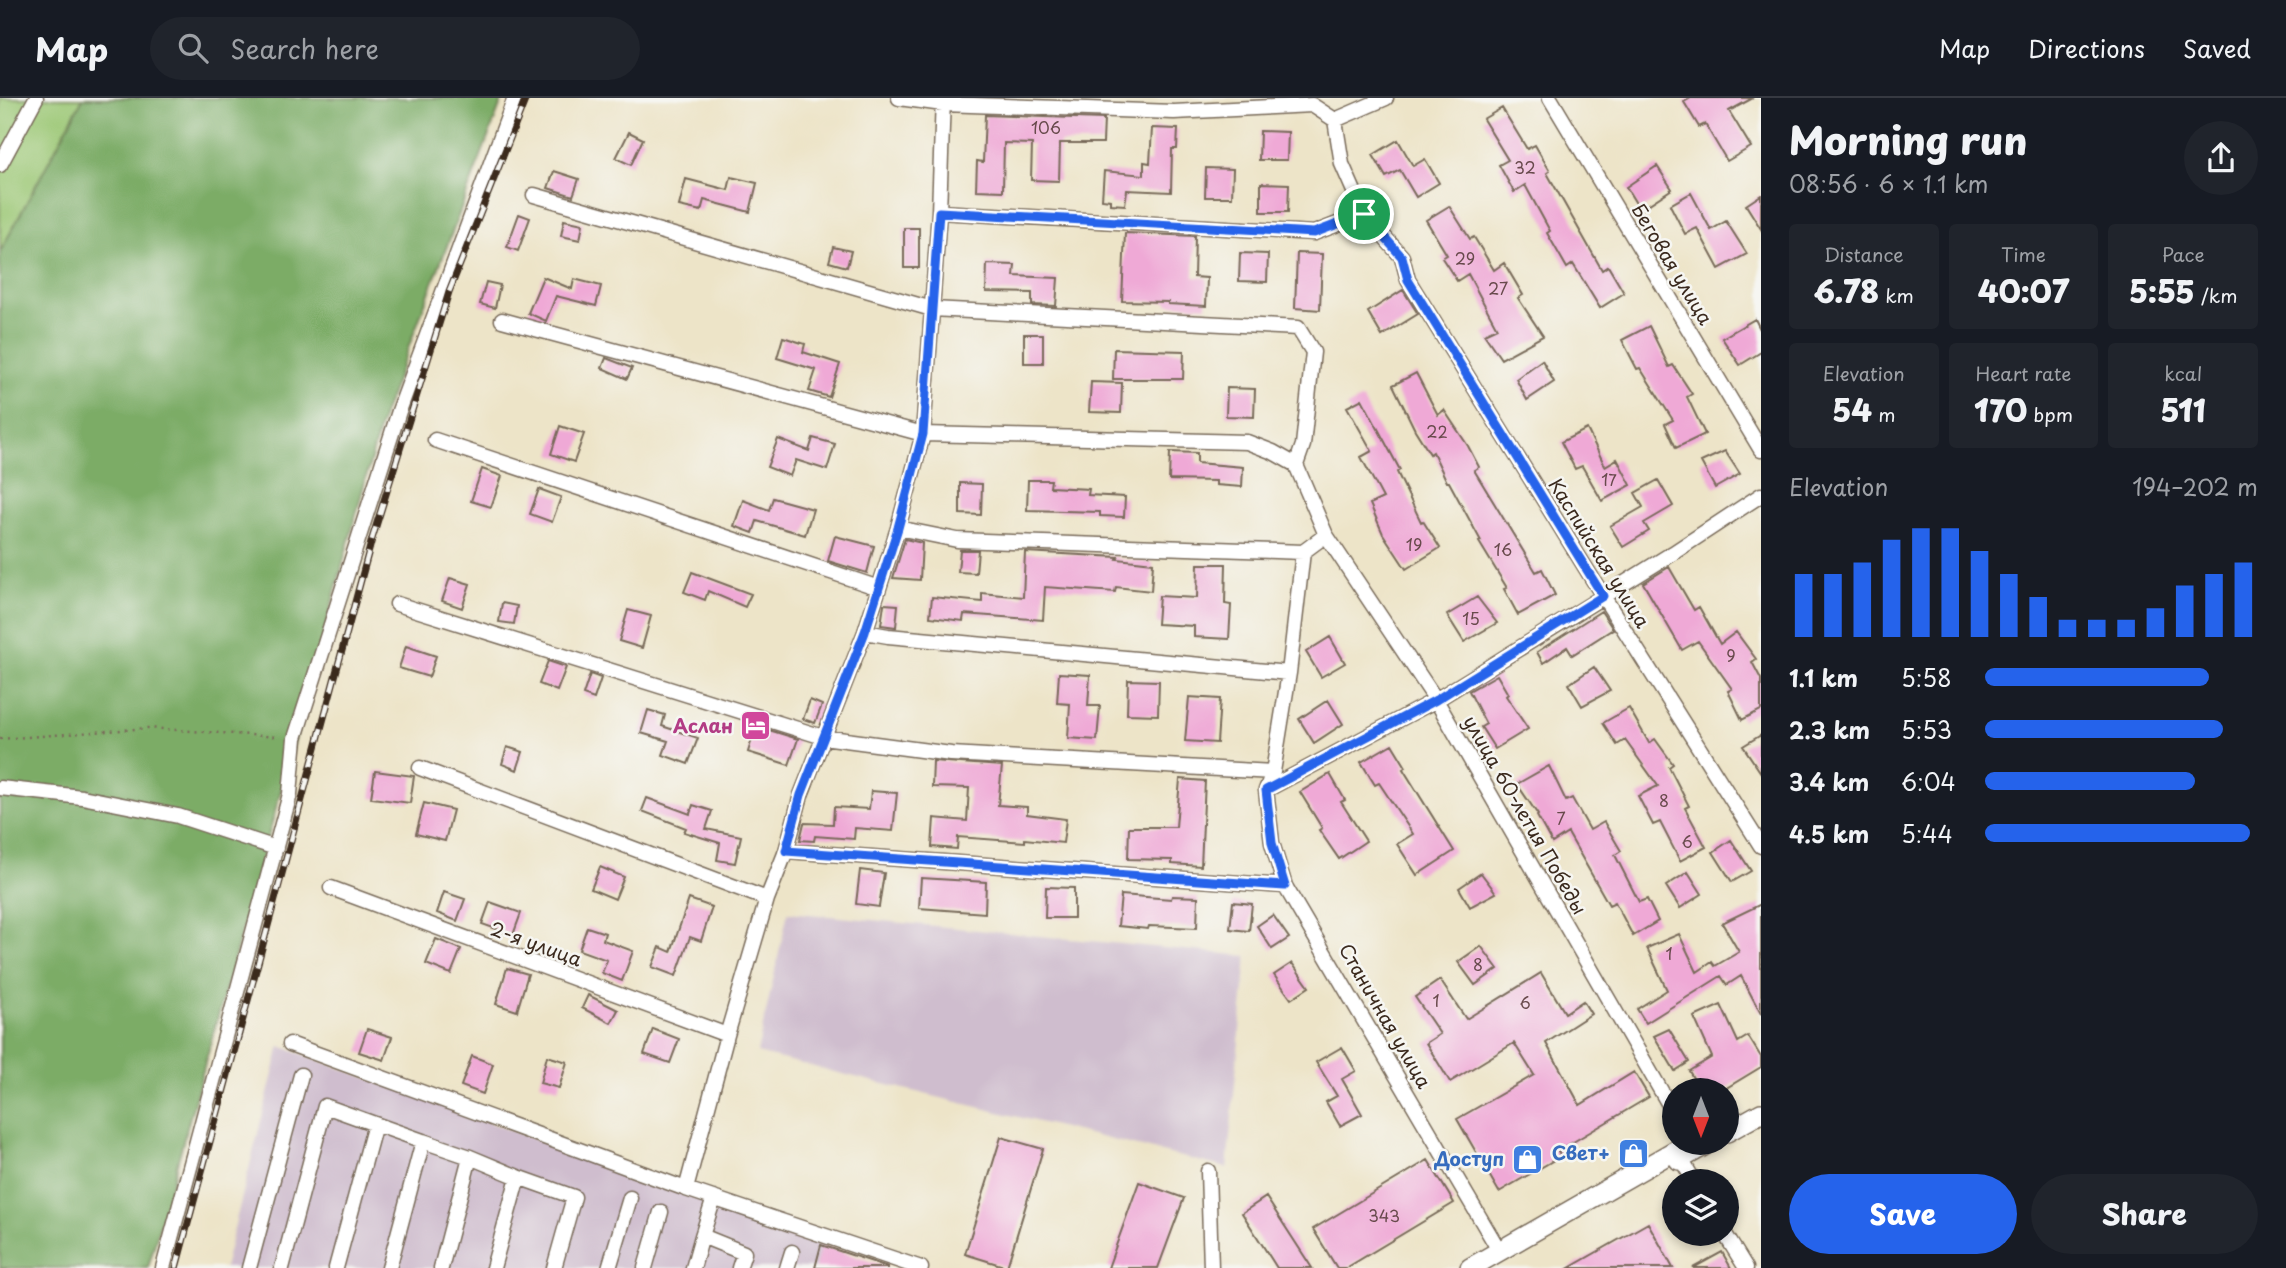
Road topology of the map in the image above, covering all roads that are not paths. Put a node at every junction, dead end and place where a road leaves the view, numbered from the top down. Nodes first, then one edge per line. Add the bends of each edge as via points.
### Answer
1 (36, 98) edge
2 (515, 98) edge
3 (899, 98) edge
4 (1386, 98) edge
5 (1550, 98) edge
6 (943, 101) edge
7 (1311, 102) edge
8 (1335, 120) junction
9 (0, 164) edge
10 (534, 195) dead end
11 (939, 212) junction
12 (1364, 214) junction
13 (932, 309) junction
14 (502, 320) dead end
15 (923, 434) junction
16 (435, 440) dead end
17 (1761, 450) edge
18 (1296, 465) junction
19 (1761, 495) edge
20 (898, 528) junction
21 (1326, 535) junction
22 (1303, 552) junction
23 (879, 588) junction
24 (1603, 596) junction
25 (397, 604) dead end
26 (865, 632) junction
27 (1289, 673) junction
28 (1436, 700) junction
29 (823, 737) junction
30 (420, 768) dead end
31 (1273, 772) junction
32 (0, 788) edge
33 (1266, 790) junction
34 (1761, 846) edge
35 (276, 848) junction
36 (786, 851) junction
37 (1285, 886) junction
38 (331, 888) dead end
39 (767, 899) junction
40 (727, 1035) junction
41 (290, 1044) dead end
42 (301, 1075) dead end
43 (1662, 1092) edge
44 (1761, 1101) edge
45 (1740, 1113) edge
46 (1761, 1113) edge
47 (375, 1124) junction
48 (1740, 1125) edge
49 (423, 1141) junction
50 (1677, 1155) edge
51 (470, 1157) junction
52 (1208, 1171) dead end
53 (518, 1177) junction
54 (687, 1189) junction
55 (630, 1198) dead end
56 (713, 1198) junction
57 (661, 1212) dead end
58 (702, 1236) junction
59 (1733, 1246) edge
60 (792, 1252) dead end
61 (1496, 1260) edge
62 (163, 1268) edge
63 (249, 1268) edge
64 (282, 1268) edge
65 (336, 1268) edge
66 (389, 1268) edge
67 (441, 1268) edge
68 (494, 1268) edge
69 (554, 1268) edge
70 (609, 1268) edge
71 (645, 1268) edge
72 (693, 1268) edge
73 (739, 1268) edge
74 (787, 1268) edge
75 (921, 1268) edge
76 (1211, 1268) edge
77 (1470, 1268) edge
78 (1746, 1268) edge

1 - 9 street
2 - 35 street via 399,411 295,738 290,794
3 - 6 street
4 - 8 street
5 - 17 street, Беговая улица
6 - 7 street via 1174,112
6 - 11 street
7 - 8 street
8 - 12 street, Каспийская улица via 1342,164
10 - 13 street
11 - 12 street via 1314,233
11 - 13 street
12 - 24 street, Каспийская улица via 1402,257 1408,280
13 - 15 street
13 - 18 street via 1298,328 1313,352 1303,445
14 - 15 street
15 - 18 street via 1247,442
15 - 20 street
16 - 23 street
18 - 21 street, улица 60-летия Победы
19 - 24 street
20 - 22 street via 957,540
20 - 23 street
21 - 22 street
21 - 28 street, улица 60-летия Победы
22 - 27 street
23 - 26 street
24 - 28 street
24 - 34 street, Каспийская улица
25 - 29 street
26 - 27 street
26 - 29 street
27 - 31 street
28 - 33 street
28 - 43 street, улица 60-летия Победы
29 - 31 street via 951,754
29 - 36 street
30 - 39 street
31 - 33 street
32 - 35 street via 82,797 178,816
33 - 37 street, Станичная улица via 1272,843
35 - 62 street
36 - 37 street
36 - 39 street
37 - 61 street, Станичная улица
38 - 40 street, 2-я улица
39 - 40 street
40 - 54 street
41 - 54 street
42 - 63 street
44 - 45 main road
46 - 48 main road
47 - 49 street
47 - 64 street via 325,1106
47 - 65 street
49 - 51 street
49 - 66 street
50 - 61 main road
51 - 53 street
51 - 67 street
52 - 76 street
53 - 68 street
53 - 69 street via 574,1197
54 - 56 street
55 - 70 street
56 - 58 street
56 - 75 street
57 - 71 street
58 - 72 street
58 - 73 street via 744,1253
59 - 78 street
60 - 74 street
61 - 77 main road

